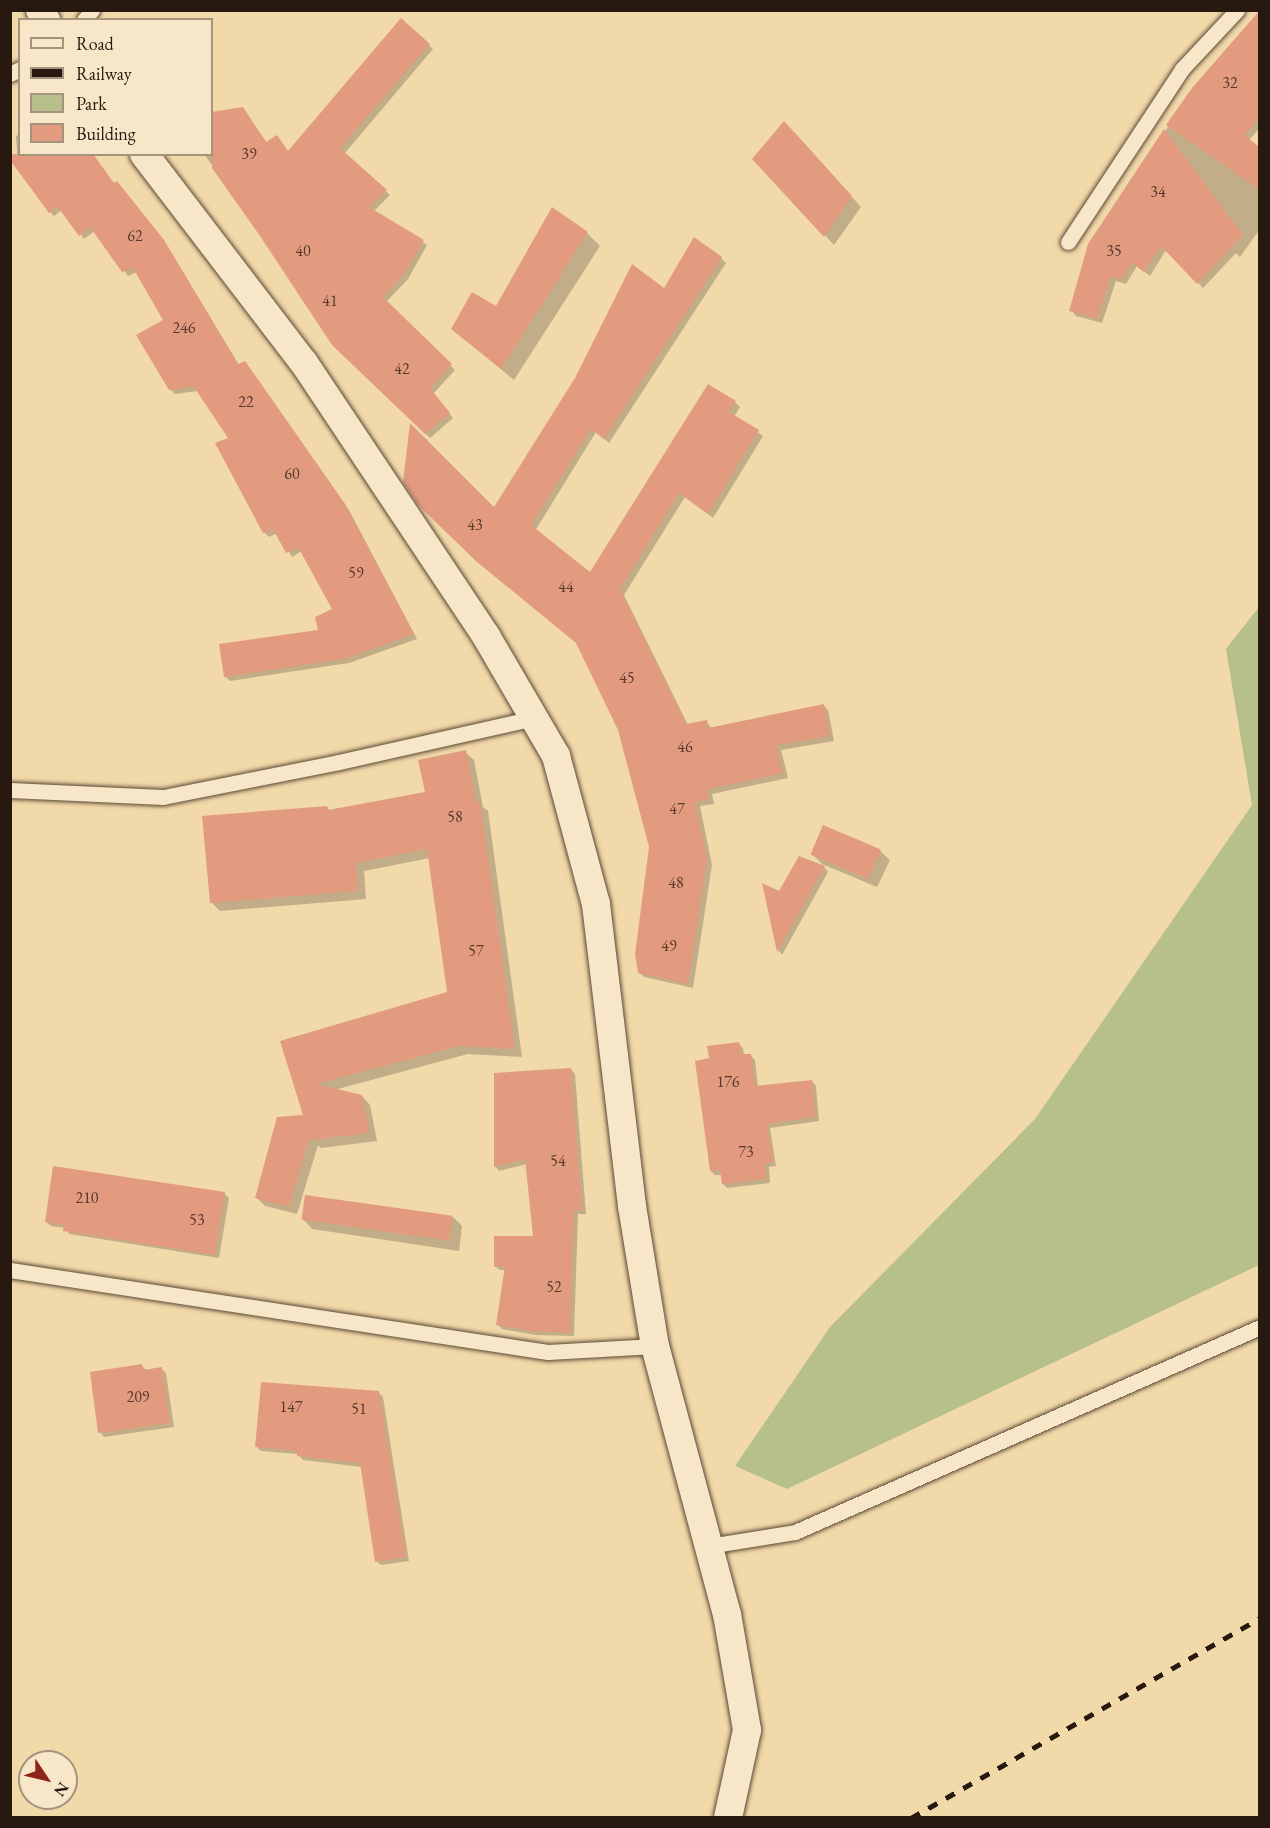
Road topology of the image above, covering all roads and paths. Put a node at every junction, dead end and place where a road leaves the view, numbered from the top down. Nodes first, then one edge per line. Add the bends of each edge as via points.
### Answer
1 (1237, 10) edge
2 (146, 156) edge
3 (1068, 242) dead end
4 (534, 718) junction
5 (10, 790) edge
6 (10, 1270) edge
7 (1260, 1327) edge
8 (655, 1346) junction
9 (709, 1546) junction
10 (728, 1818) edge

1 - 3 lane via 1182,69
2 - 4 street via 304,363 486,636
4 - 5 lane via 164,796
4 - 8 street via 556,756 596,904 632,1206
6 - 8 lane via 548,1352
7 - 9 lane via 795,1532
8 - 9 street
9 - 10 street via 727,1614 747,1730

